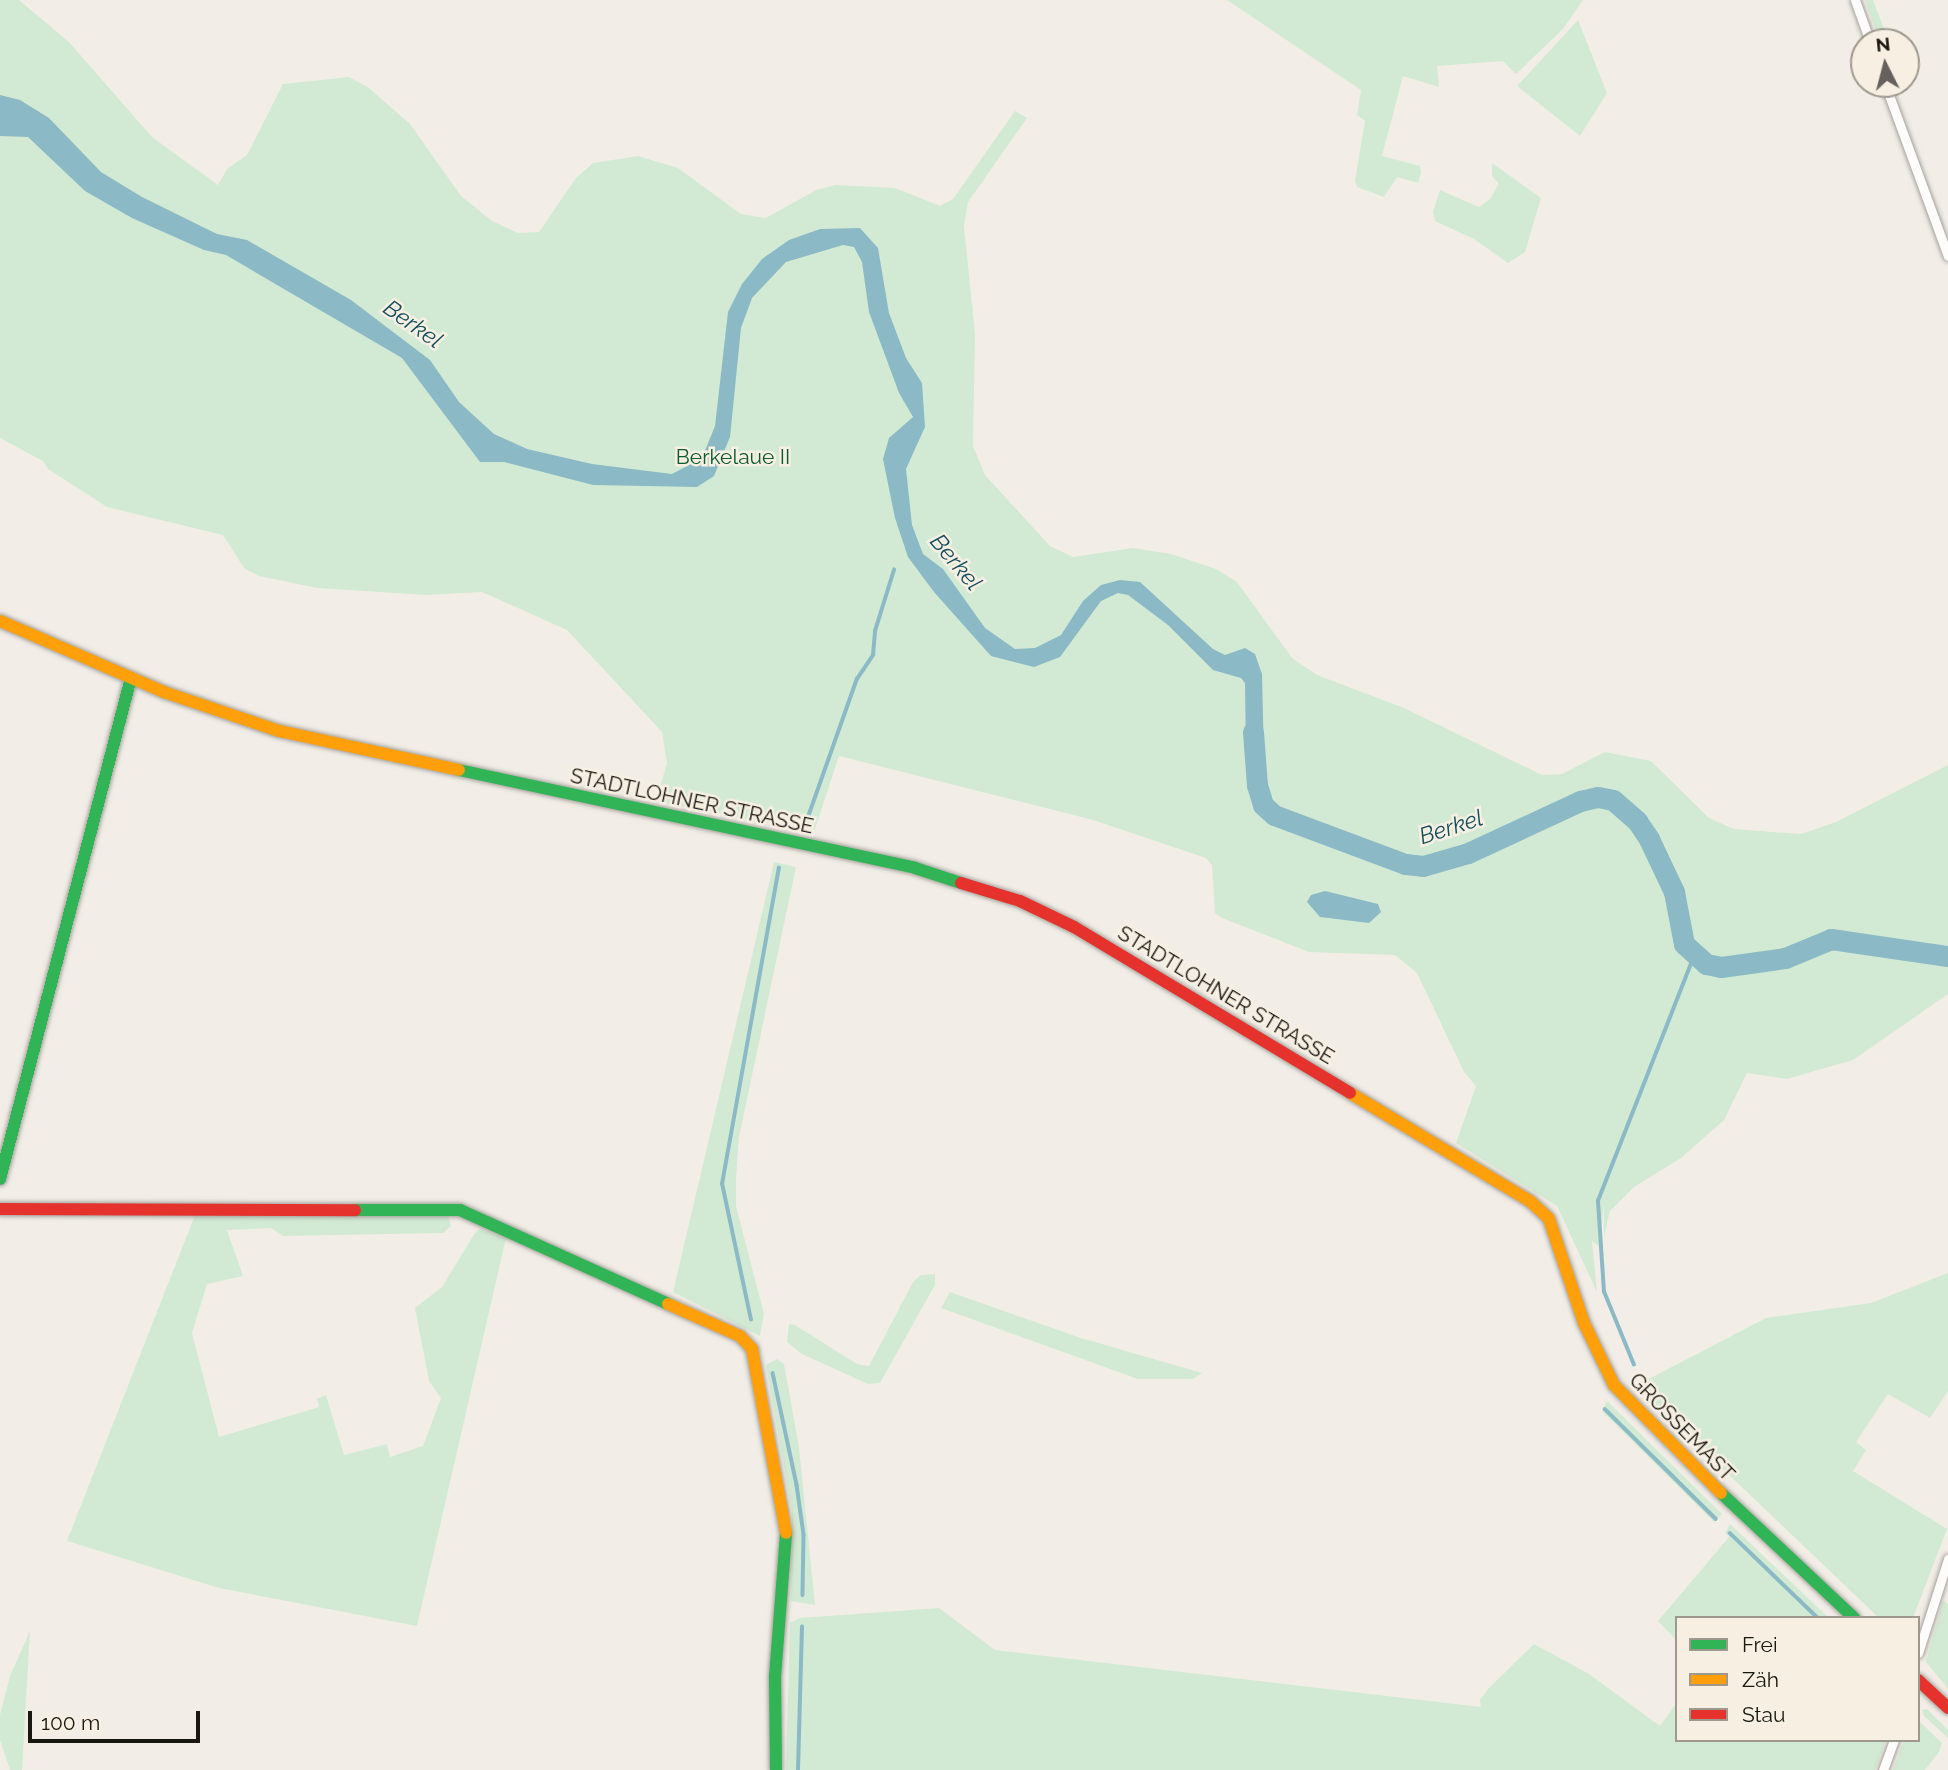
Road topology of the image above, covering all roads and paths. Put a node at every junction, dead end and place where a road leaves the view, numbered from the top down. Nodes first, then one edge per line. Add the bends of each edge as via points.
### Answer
1 (1855, 0) edge
2 (1865, 28) edge
3 (1890, 98) edge
4 (1948, 256) edge
5 (0, 621) edge
6 (131, 678) junction
7 (0, 1179) edge
8 (0, 1209) edge
9 (1549, 1219) joint
10 (1948, 1559) edge
11 (1852, 1616) edge
12 (1920, 1648) edge
13 (1920, 1681) edge
14 (1948, 1708) edge
15 (1893, 1742) edge
16 (776, 1770) edge
17 (1883, 1770) edge

1 - 2 street
3 - 4 street
5 - 6 street, STADTLOHNER STRASSE
6 - 7 street
6 - 9 street, STADTLOHNER STRASSE via 279,731 915,868 982,887 1074,928 1511,1188
8 - 16 street via 460,1210 740,1336 752,1349 786,1527 788,1554 775,1677
9 - 11 street, GROSSEMAST via 1584,1323 1614,1385 1706,1480
10 - 12 street
13 - 14 street
15 - 17 street

